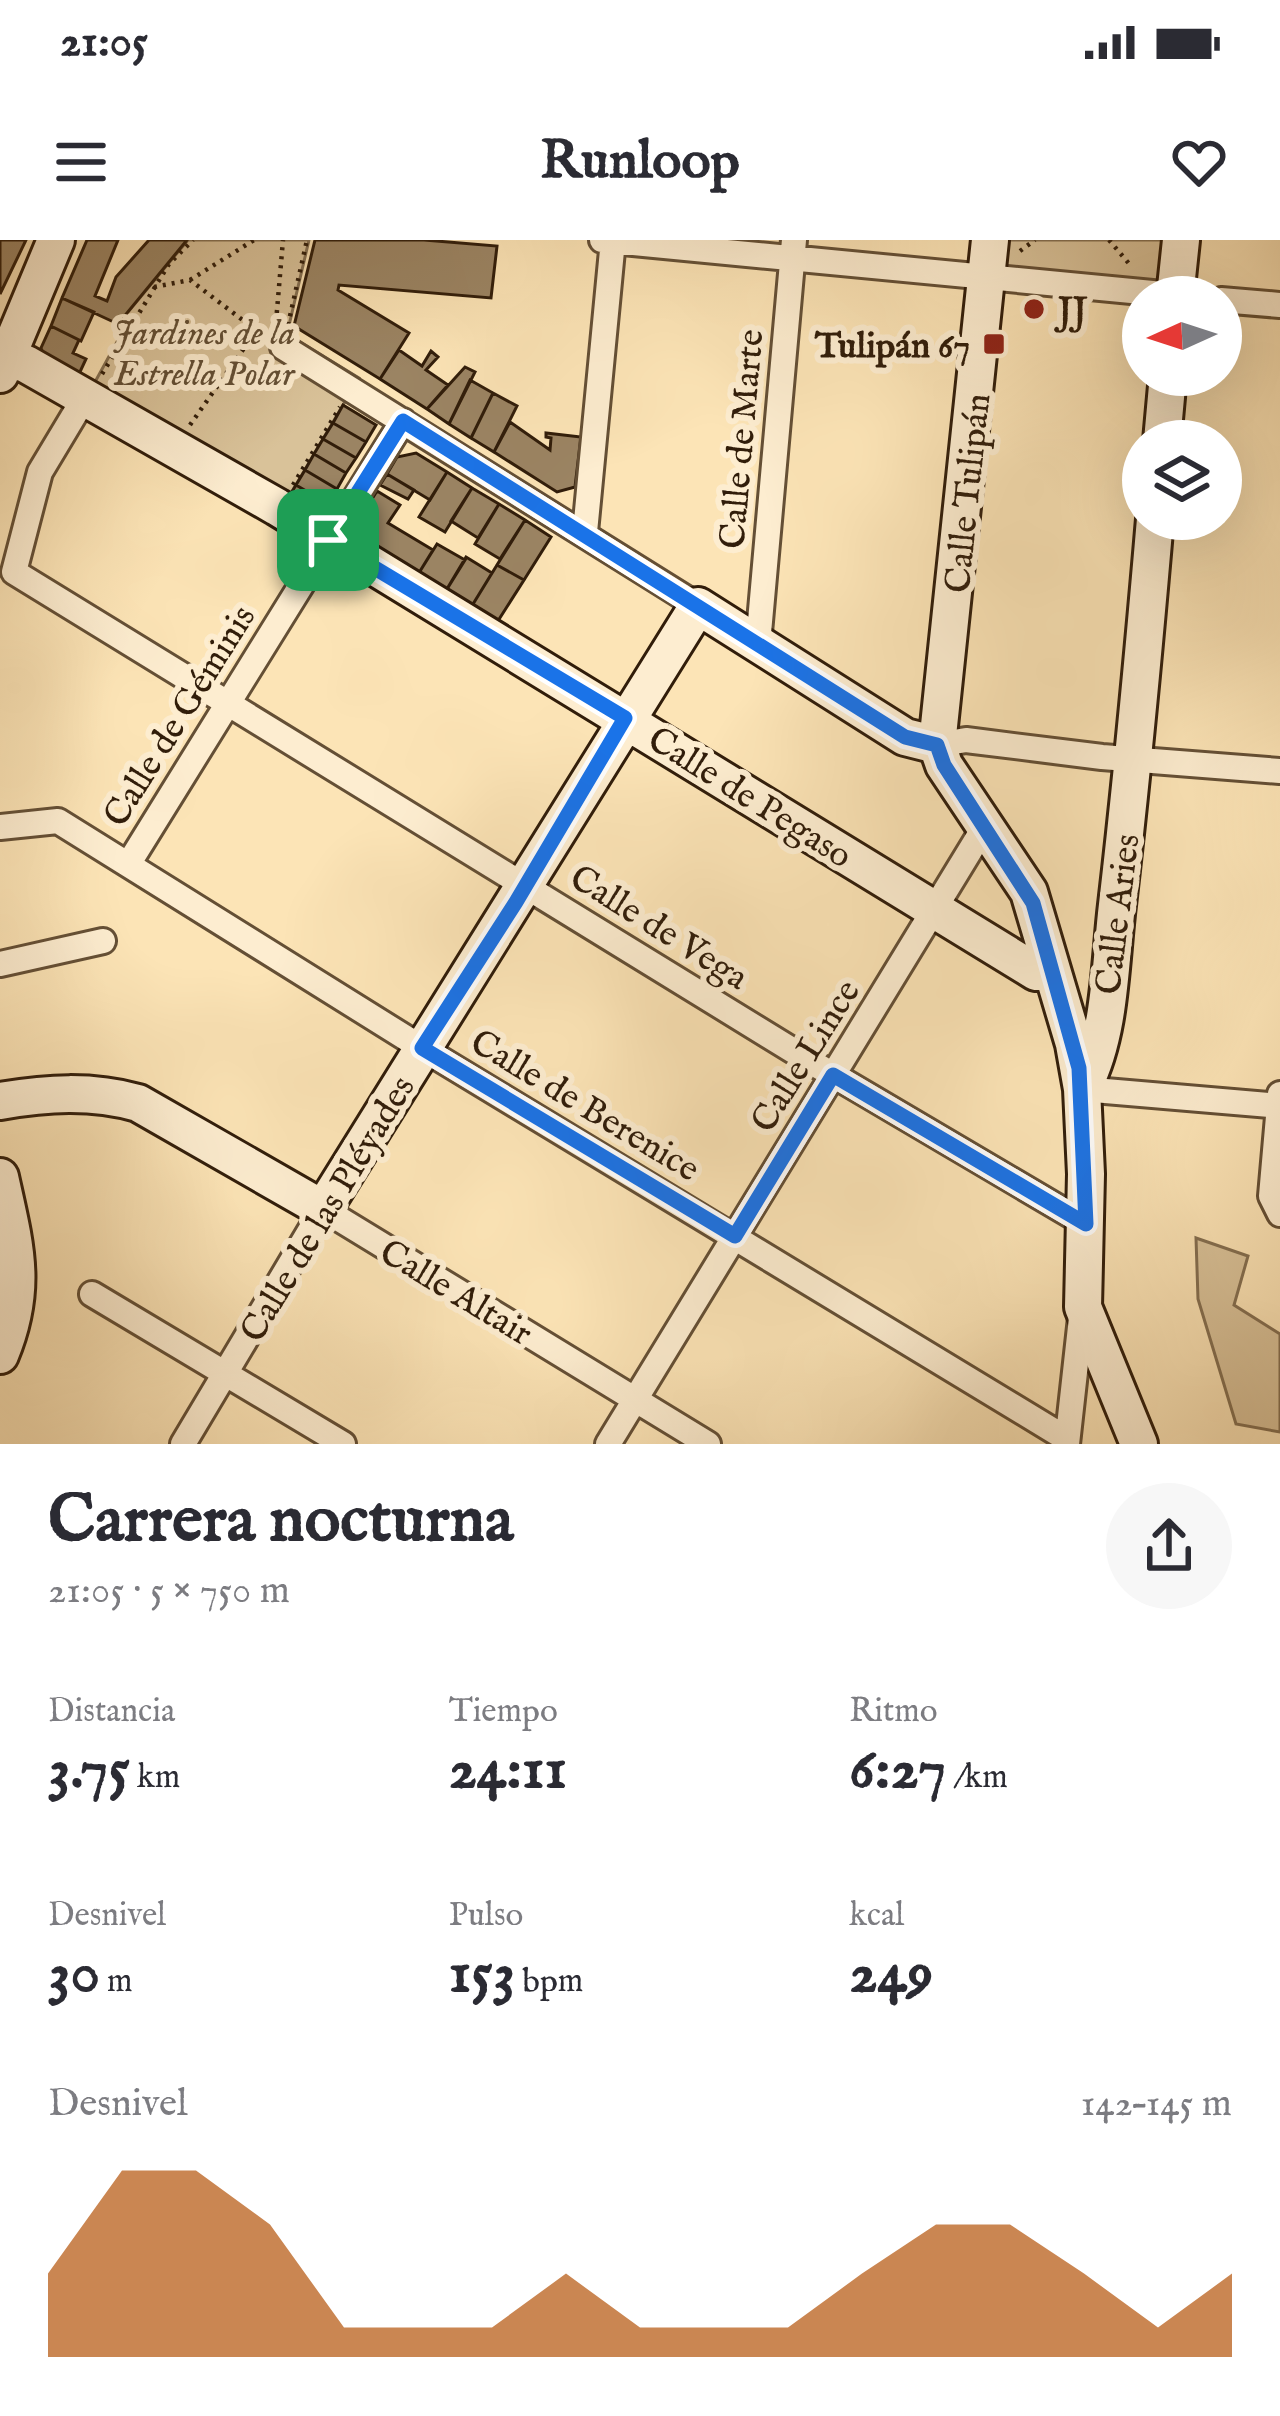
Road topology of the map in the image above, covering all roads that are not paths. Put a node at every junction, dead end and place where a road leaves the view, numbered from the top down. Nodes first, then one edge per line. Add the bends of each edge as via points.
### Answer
1 (56, 240) edge
2 (602, 240) edge
3 (613, 240) edge
4 (1181, 240) edge
5 (793, 249) edge
6 (988, 258) edge
7 (1181, 276) edge
8 (1122, 284) edge
9 (1242, 302) edge
10 (1280, 305) edge
11 (277, 343) road end
12 (3, 366) edge
13 (87, 398) road end
14 (403, 421) junction
15 (585, 532) junction
16 (328, 540) junction
17 (1153, 540) edge
18 (698, 606) junction
19 (758, 644) junction
20 (228, 704) junction
21 (625, 718) junction
22 (937, 745) junction
23 (1134, 759) junction
24 (1280, 771) edge
25 (985, 826) junction
26 (0, 827) edge
27 (129, 863) junction
28 (525, 885) junction
29 (934, 910) junction
30 (103, 941) dead end
31 (0, 964) edge
32 (1046, 978) junction
33 (1087, 1041) junction
34 (422, 1048) junction
35 (833, 1075) junction
36 (1082, 1089) junction
37 (1280, 1093) edge
38 (0, 1101) edge
39 (1279, 1106) edge
40 (0, 1177) edge
41 (1276, 1209) edge
42 (323, 1210) junction
43 (1086, 1224) junction
44 (735, 1236) junction
45 (92, 1294) dead end
46 (1083, 1307) junction
47 (0, 1355) edge
48 (227, 1372) junction
49 (636, 1400) junction
50 (1067, 1441) edge
51 (183, 1444) edge
52 (343, 1444) edge
53 (608, 1444) edge
54 (708, 1444) edge
55 (1139, 1444) edge

1 - 12 street
2 - 3 street
3 - 5 street
3 - 15 street
4 - 7 street
5 - 6 street
5 - 19 street, Calle de Marte
6 - 8 street
6 - 22 street, Calle Tulipán
9 - 10 street
11 - 14 street
12 - 16 street, Calle de Pegaso via 26,364
13 - 20 street, Calle de Vega via 40,472 14,572
14 - 15 street
14 - 16 street, Calle de Géminis
15 - 18 street
16 - 20 street, Calle de Géminis
16 - 21 street, Calle de Pegaso
17 - 23 street, Calle Aries
18 - 19 street
18 - 21 street, Calle de las Pléyades
19 - 22 street via 905,737
20 - 27 street, Calle de Géminis
20 - 28 street, Calle de Vega
21 - 28 street, Calle de las Pléyades
21 - 29 street, Calle de Pegaso
22 - 23 street via 966,740
22 - 25 street
23 - 24 street
23 - 33 street, Calle Aries
25 - 29 street, Calle Lince
25 - 32 street via 1029,892
26 - 27 street, Calle de Berenice via 58,821
27 - 34 street, Calle de Berenice
28 - 34 street, Calle de las Pléyades
28 - 35 street, Calle de Vega
29 - 32 street, Calle de Pegaso
29 - 35 street, Calle Lince
30 - 31 street
32 - 33 street
33 - 36 street, Calle Aries via 1093,1067
34 - 42 street, Calle de las Pléyades
34 - 44 street, Calle de Berenice
35 - 43 street, Calle de Vega
35 - 44 street, Calle Lince
36 - 39 street
36 - 43 street, Calle Aries
37 - 39 street
38 - 42 street, Calle Altair via 72,1093 138,1102
39 - 41 street
40 - 47 street via 19,1285
42 - 48 street, Calle de las Pléyades
42 - 49 street, Calle Altair
43 - 46 street, Calle Aries
44 - 49 street, Calle Lince
44 - 50 street, Calle de Berenice
45 - 48 street
46 - 50 street, Calle Aries
46 - 55 street, Calle Aries
48 - 51 street, Calle de las Pléyades
48 - 52 street
49 - 53 street, Calle Lince
49 - 54 street, Calle Altair

